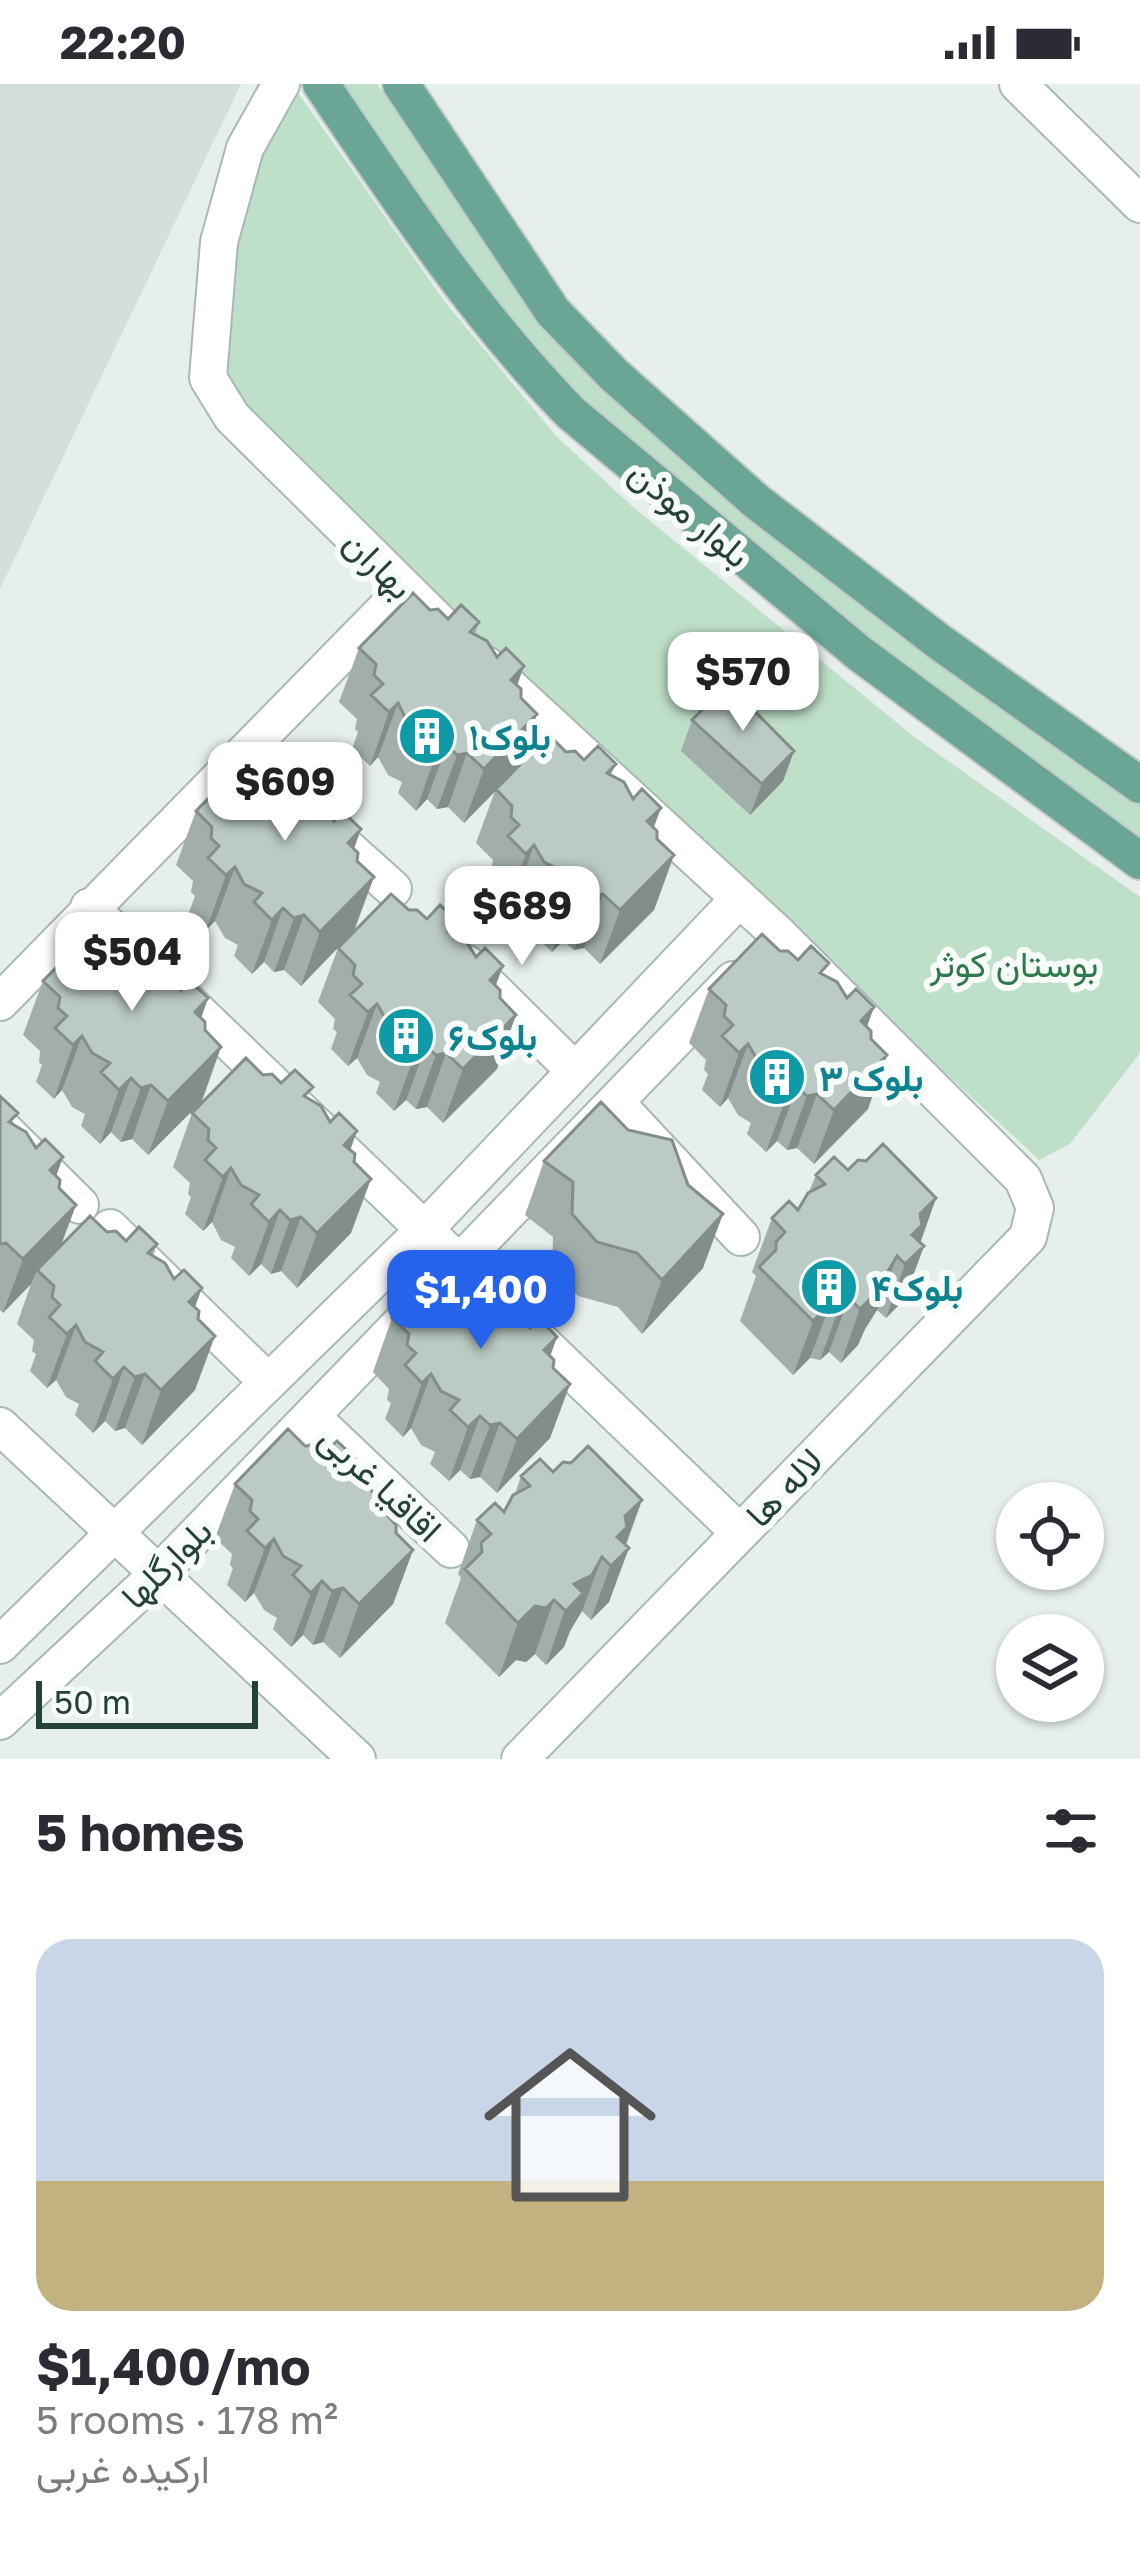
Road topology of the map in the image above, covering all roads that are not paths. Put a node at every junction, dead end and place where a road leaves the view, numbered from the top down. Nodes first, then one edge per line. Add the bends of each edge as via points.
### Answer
1 (281, 84) edge
2 (321, 84) edge
3 (401, 84) edge
4 (1018, 84) edge
5 (1140, 203) edge
6 (404, 590) junction
7 (241, 753) junction
8 (1140, 785) edge
9 (1140, 861) edge
10 (393, 889) edge
11 (740, 899) junction
12 (89, 907) junction
13 (434, 932) edge
14 (777, 934) junction
15 (0, 1002) edge
16 (575, 1071) junction
17 (616, 1103) junction
18 (0, 1126) edge
19 (80, 1205) edge
20 (1035, 1208) joint
21 (110, 1228) edge
22 (425, 1228) junction
23 (741, 1237) dead end
24 (460, 1264) junction
25 (268, 1382) junction
26 (311, 1416) junction
27 (0, 1426) edge
28 (740, 1533) junction
29 (117, 1534) junction
30 (452, 1549) dead end
31 (159, 1573) junction
32 (0, 1645) edge
33 (0, 1721) edge
34 (357, 1759) edge
35 (520, 1759) edge

1 - 6 street, بهاران via 245,148 219,242 208,378 232,417
2 - 9 main road, بلوار موذن via 413,220 571,413 859,653
3 - 8 main road, بلوار موذن via 553,312 614,375 757,502
4 - 5 street
6 - 7 street
6 - 11 street, بهاران
7 - 10 street
7 - 12 street
11 - 14 street, بهاران
11 - 16 street, بلوارگلها
12 - 15 street
12 - 22 street
13 - 16 street
14 - 17 street, بلوارگلها
14 - 20 street, بهاران via 1023,1179
16 - 22 street, بلوارگلها
17 - 23 street
17 - 24 street, بلوارگلها
18 - 19 street
20 - 28 street, لاله ها via 1028,1238
21 - 25 street
22 - 24 street
22 - 25 street, بلوارگلها
24 - 26 street, بلوارگلها
24 - 28 street
25 - 29 street, بلوارگلها
26 - 30 street, اقاقیا غربی
26 - 31 street, بلوارگلها
27 - 29 street
28 - 35 street, لاله ها
29 - 31 street
29 - 32 street, بلوارگلها
31 - 33 street, بلوارگلها
31 - 34 street

